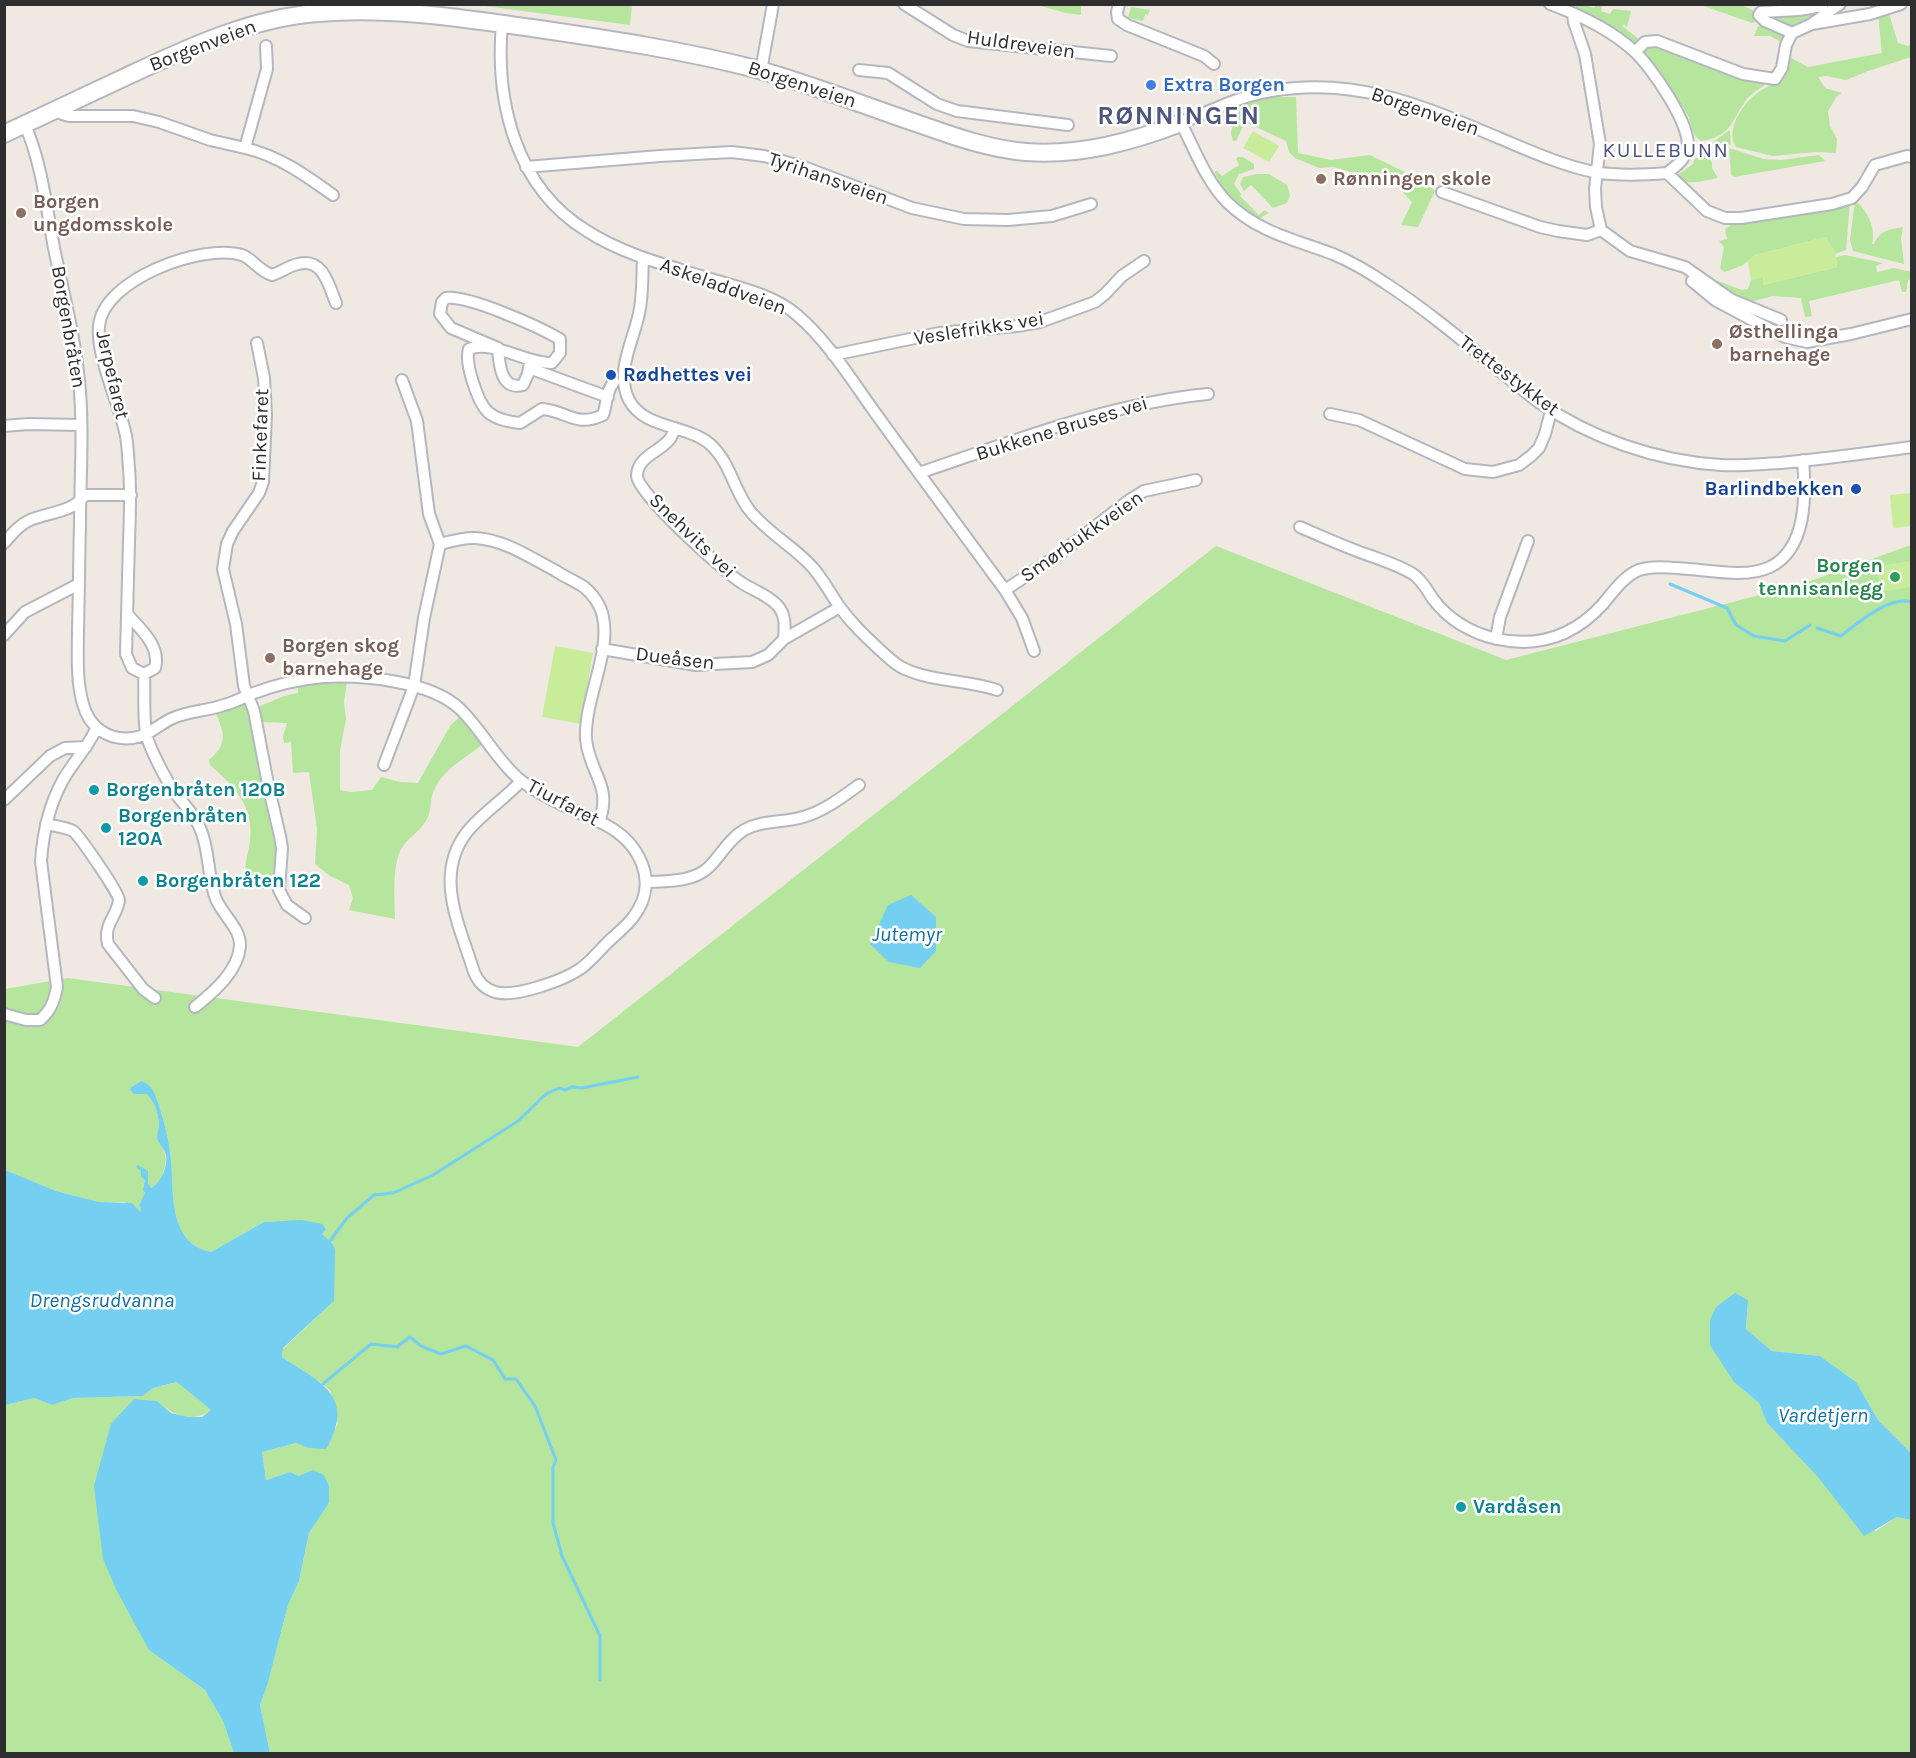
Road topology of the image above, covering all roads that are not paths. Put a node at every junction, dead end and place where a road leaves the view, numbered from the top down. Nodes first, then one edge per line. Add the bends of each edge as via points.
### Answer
1 (773, 4) edge
2 (904, 4) edge
3 (1119, 4) edge
4 (1550, 4) edge
5 (1840, 4) edge
6 (1901, 4) edge
7 (1822, 6) edge
8 (1890, 7) edge
9 (1573, 14) junction
10 (502, 24) junction
11 (1812, 24) junction
12 (1792, 33) junction
13 (266, 46) dead end
14 (1635, 52) junction
15 (1111, 56) dead end
16 (1214, 64) dead end
17 (859, 70) dead end
18 (761, 71) junction
19 (57, 110) junction
20 (1181, 123) junction
21 (25, 125) junction
22 (1068, 125) dead end
23 (4, 134) edge
24 (245, 148) junction
25 (1910, 154) edge
26 (526, 167) junction
27 (1596, 172) junction
28 (1666, 173) junction
29 (1442, 192) dead end
30 (333, 195) dead end
31 (1091, 204) dead end
32 (1601, 230) junction
33 (643, 258) junction
34 (1144, 261) dead end
35 (1685, 267) junction
36 (336, 303) dead end
37 (1911, 318) edge
38 (1781, 320) dead end
39 (257, 343) dead end
40 (498, 348) junction
41 (833, 355) junction
42 (530, 364) junction
43 (402, 380) dead end
44 (614, 382) dead end
45 (1208, 394) dead end
46 (608, 397) junction
47 (1551, 411) junction
48 (1330, 414) dead end
49 (81, 425) junction
50 (4, 426) edge
51 (675, 428) junction
52 (1911, 447) edge
53 (1803, 460) junction
54 (919, 473) junction
55 (1196, 480) dead end
56 (131, 495) junction
57 (80, 502) junction
58 (1300, 527) dead end
59 (1528, 541) dead end
60 (4, 543) edge
61 (440, 544) junction
62 (79, 584) junction
63 (1005, 590) junction
64 (840, 607) junction
65 (127, 614) junction
66 (4, 635) edge
67 (784, 639) junction
68 (1496, 639) junction
69 (602, 649) junction
70 (1034, 651) dead end
71 (144, 674) junction
72 (414, 686) junction
73 (997, 690) dead end
74 (249, 695) junction
75 (96, 729) junction
76 (146, 735) junction
77 (86, 747) junction
78 (384, 765) dead end
79 (521, 782) junction
80 (859, 785) dead end
81 (4, 800) edge
82 (599, 822) junction
83 (46, 824) junction
84 (647, 882) junction
85 (305, 918) dead end
86 (155, 998) dead end
87 (195, 1007) dead end
88 (4, 1014) edge

1 - 18 street
2 - 15 street, Huldreveien via 968,41
3 - 16 street via 1118,19 1127,25 1198,53
4 - 9 street
5 - 11 street
6 - 8 street
7 - 12 street via 1758,15
8 - 11 street
9 - 14 street via 1601,27
9 - 27 street via 1585,54 1599,135
10 - 18 street, Borgenveien via 671,50
10 - 19 street, Borgenveien via 373,10 315,13 259,23 206,41
10 - 26 street, Askeladdveien via 500,66 506,107
11 - 12 street
12 - 14 street via 1775,79 1743,74 1657,41 1645,42
13 - 24 street via 267,69
14 - 28 street via 1674,105 1686,129 1688,148 1681,162
17 - 22 street via 888,73 932,101 957,111
18 - 20 street, Borgenveien via 979,144 1024,152 1088,150 1135,140
19 - 21 street, Borgenveien
19 - 24 street via 69,116 133,116
20 - 27 street, Borgenveien via 1234,100 1272,90 1360,89 1402,99 1559,162
20 - 47 street, Trettestykket via 1210,180 1241,214 1278,235 1348,261 1376,277
21 - 23 street, Borgenveien
21 - 49 street, Borgenbråten via 41,172 79,379
24 - 30 street via 292,166
25 - 28 street via 1875,165 1852,198 1742,218 1725,218 1707,211
26 - 31 street, Tyrihansveien via 732,152 801,166 912,208 964,219 1052,216
26 - 33 street, Askeladdveien via 553,203 585,230
27 - 28 street, Borgenveien
27 - 32 street via 1596,207
29 - 32 street via 1540,227 1587,235
32 - 35 street via 1630,251
33 - 41 street, Askeladdveien via 784,306
33 - 51 street via 640,308 623,381 637,410
34 - 41 street, Veslefrikks vei via 1095,302 1040,321 939,333
35 - 37 street via 1695,284 1715,300 1785,337 1808,342
35 - 38 street via 1732,300
36 - 56 street, Jerpefaret via 323,270 314,264 299,263 272,275 244,256 228,253 160,266 112,300 102,315 99,334 126,436
39 - 74 street, Finkefaret via 266,415 262,482 227,544 223,569 236,624 244,686
40 - 42 street
40 - 42 street via 504,378 510,385 523,385
40 - 42 street via 451,328 440,314 442,302 446,298 463,299 560,339 560,353 552,363
40 - 46 street via 474,347 468,354 482,405 494,416 520,423 542,409 590,421 603,415
41 - 54 street, Askeladdveien
42 - 46 street
43 - 61 street via 417,421 429,514
44 - 46 street
45 - 54 street, Bukkene Bruses vei via 1118,408
47 - 48 street via 1539,448 1520,465 1493,472 1465,469 1359,420
47 - 53 street, Trettestykket via 1600,436 1674,459 1721,465
49 - 50 street
49 - 57 street, Borgenbråten
51 - 64 street via 710,444 724,460 748,509 813,568
51 - 67 street, Snehvits vei via 671,439 646,456 637,476 639,484 719,567 779,606 785,621
52 - 53 street, Trettestykket
53 - 68 street via 1806,490 1801,523 1796,539 1770,567 1737,573 1663,567 1639,571 1576,628 1547,640
54 - 63 street, Askeladdveien
55 - 63 street, Smørbukkveien via 1144,491 1061,554
56 - 57 street via 86,495
56 - 65 street, Jerpefaret
57 - 60 street via 29,521
57 - 62 street, Borgenbråten
58 - 68 street via 1415,575 1447,615 1481,635
59 - 68 street via 1500,617
61 - 69 street via 476,538 512,547 584,587 603,618
61 - 72 street
62 - 66 street via 25,612
62 - 75 street, Borgenbråten via 82,700
63 - 70 street, Askeladdveien via 1022,618
64 - 67 street, Dueåsen
64 - 73 street via 860,631 903,669
65 - 71 street, Jerpefaret via 126,654 132,668
65 - 71 street via 156,654 155,668
67 - 69 street, Dueåsen via 768,655 739,664 696,665
69 - 82 street via 586,726 589,756 603,790 604,808
71 - 76 street
72 - 74 street, Tiurfaret via 326,677 296,680
72 - 78 street
72 - 79 street, Tiurfaret via 440,695 461,710
74 - 76 street, Tiurfaret via 217,708 170,719
74 - 85 street via 282,848 279,890 287,905
75 - 76 street via 120,738
75 - 77 street
76 - 87 street via 176,795 201,830 213,891 240,943 232,968
77 - 81 street via 65,748 50,756
77 - 83 street via 63,781
79 - 82 street, Tiurfaret
79 - 84 street via 466,832 451,863 450,891 478,982 493,992 533,989 581,968 635,916
80 - 84 street via 813,813 745,830 696,876
82 - 84 street, Tiurfaret via 627,840 643,865
83 - 86 street via 72,831 82,839 118,893 106,935 108,944 143,989
83 - 88 street via 40,861 57,987 54,1001 40,1020

